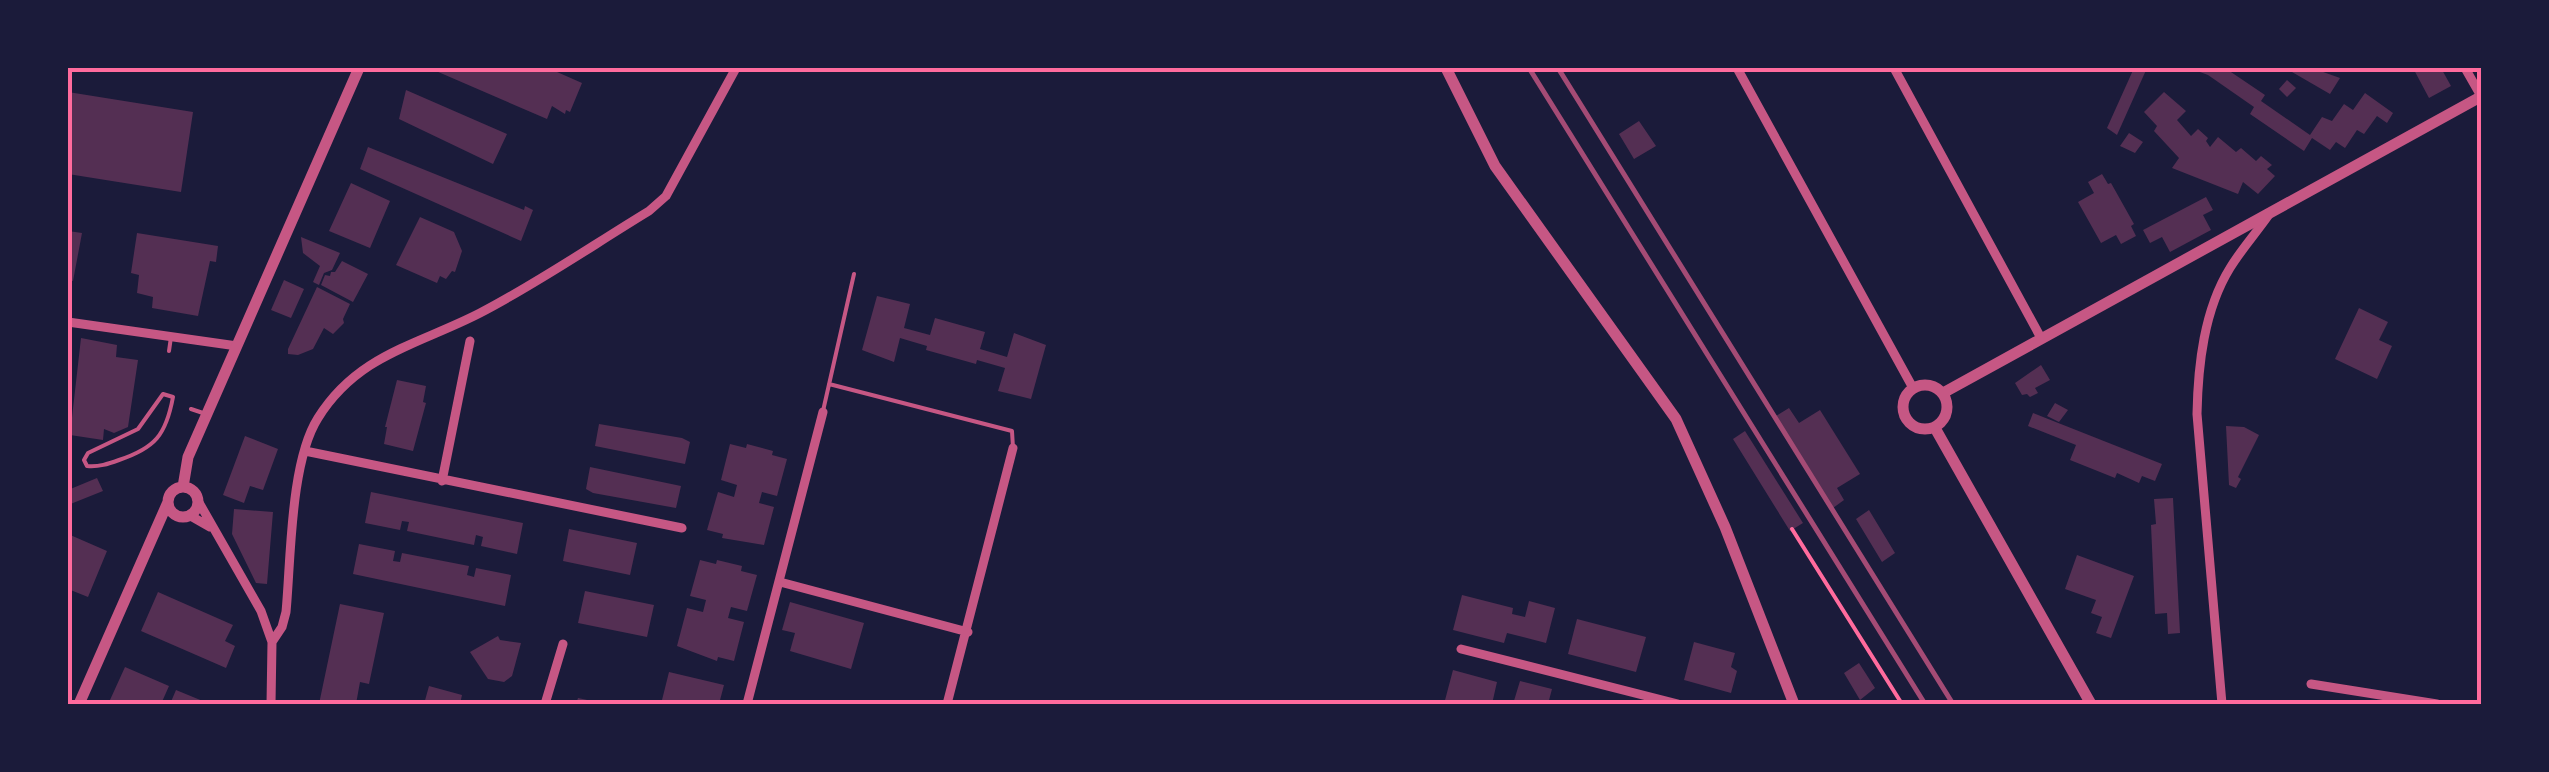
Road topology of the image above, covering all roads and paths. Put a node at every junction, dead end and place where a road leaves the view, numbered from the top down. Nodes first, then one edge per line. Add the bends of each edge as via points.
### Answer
1 (359, 68) edge
2 (736, 68) edge
3 (1446, 68) edge
4 (1737, 68) edge
5 (1894, 68) edge
6 (2466, 68) edge
7 (2481, 96) edge
8 (2271, 212) junction
9 (854, 274) dead end
10 (68, 322) edge
11 (171, 337) junction
12 (2041, 338) junction
13 (470, 341) dead end
14 (237, 346) junction
15 (169, 351) dead end
16 (830, 384) junction
17 (1914, 388) junction
18 (1943, 394) junction
19 (172, 396) joint
20 (192, 409) dead end
21 (823, 412) joint
22 (207, 414) junction
23 (1934, 428) junction
24 (1014, 448) joint
25 (305, 451) junction
26 (442, 481) junction
27 (183, 487) junction
28 (197, 498) junction
29 (168, 502) junction
30 (188, 515) junction
31 (212, 528) junction
32 (682, 528) dead end
33 (1792, 529) dead end
34 (780, 582) junction
35 (968, 632) junction
36 (272, 642) junction
37 (562, 644) dead end
38 (1462, 649) dead end
39 (2311, 684) dead end
40 (79, 704) edge
41 (271, 704) edge
42 (545, 704) edge
43 (747, 704) edge
44 (947, 704) edge
45 (1678, 704) edge
46 (1794, 704) edge
47 (1902, 704) edge
48 (2091, 704) edge
49 (2222, 704) edge
50 (2438, 704) edge

1 - 14 street
2 - 25 street via 656,206 480,313 378,357 318,418
3 - 46 street via 1495,166 1676,419
4 - 17 street
5 - 12 street
6 - 7 street
7 - 8 street
8 - 12 street
8 - 49 street via 2228,270 2208,323 2198,378
9 - 16 lane
10 - 11 street
11 - 14 street
11 - 15 lane
12 - 18 street
13 - 26 street
14 - 22 street
16 - 21 lane
16 - 24 lane via 1012,432
17 - 18 street via 1932,386
17 - 23 street via 1903,403 1904,415 1916,428
18 - 23 street via 1948,413
19 - 19 lane via 157,440 142,452 87,466 88,453 138,428 163,394
20 - 22 lane
21 - 34 street
22 - 27 street
23 - 48 street
24 - 35 street
25 - 26 street
25 - 36 street via 286,612
26 - 32 street
27 - 28 street
27 - 29 street
28 - 30 street
28 - 31 street
29 - 30 street via 175,514
29 - 40 street
30 - 31 street
31 - 36 street via 262,612
33 - 47 path
34 - 35 street
34 - 43 street
35 - 44 street
36 - 41 street
37 - 42 street
38 - 45 street
39 - 50 street

